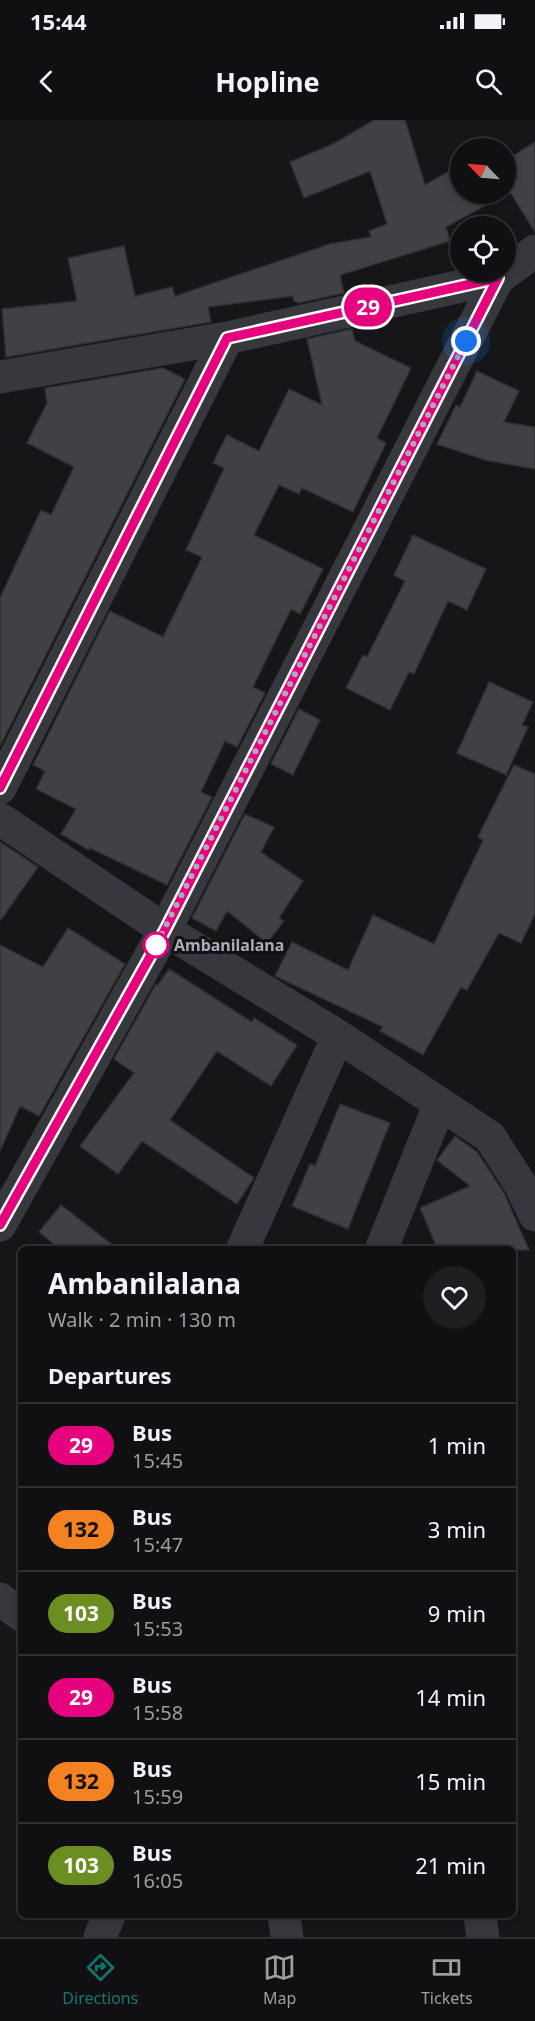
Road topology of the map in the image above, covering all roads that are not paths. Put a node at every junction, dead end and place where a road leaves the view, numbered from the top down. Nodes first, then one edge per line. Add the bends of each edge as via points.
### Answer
1 (535, 252) edge
2 (516, 265) edge
3 (480, 282) edge
4 (496, 282) edge
5 (227, 338) junction
6 (0, 377) edge
7 (0, 788) edge
8 (0, 819) edge
9 (165, 930) junction
10 (338, 1036) junction
11 (439, 1106) junction
12 (396, 1212) junction
13 (535, 1215) edge
14 (0, 1225) edge
15 (244, 1246) edge
16 (383, 1246) edge
17 (400, 1246) edge
18 (0, 1599) edge
19 (18, 1613) edge
20 (284, 1918) edge
21 (480, 1918) edge
22 (287, 1937) edge
23 (483, 1937) edge

1 - 2 street
3 - 5 street
4 - 9 street
5 - 6 street
5 - 7 street
8 - 9 street
9 - 10 street
9 - 14 street
10 - 11 street
10 - 15 street
11 - 12 street
11 - 13 street via 490,1137
12 - 16 street
12 - 17 street
18 - 19 street
20 - 22 street
21 - 23 street

